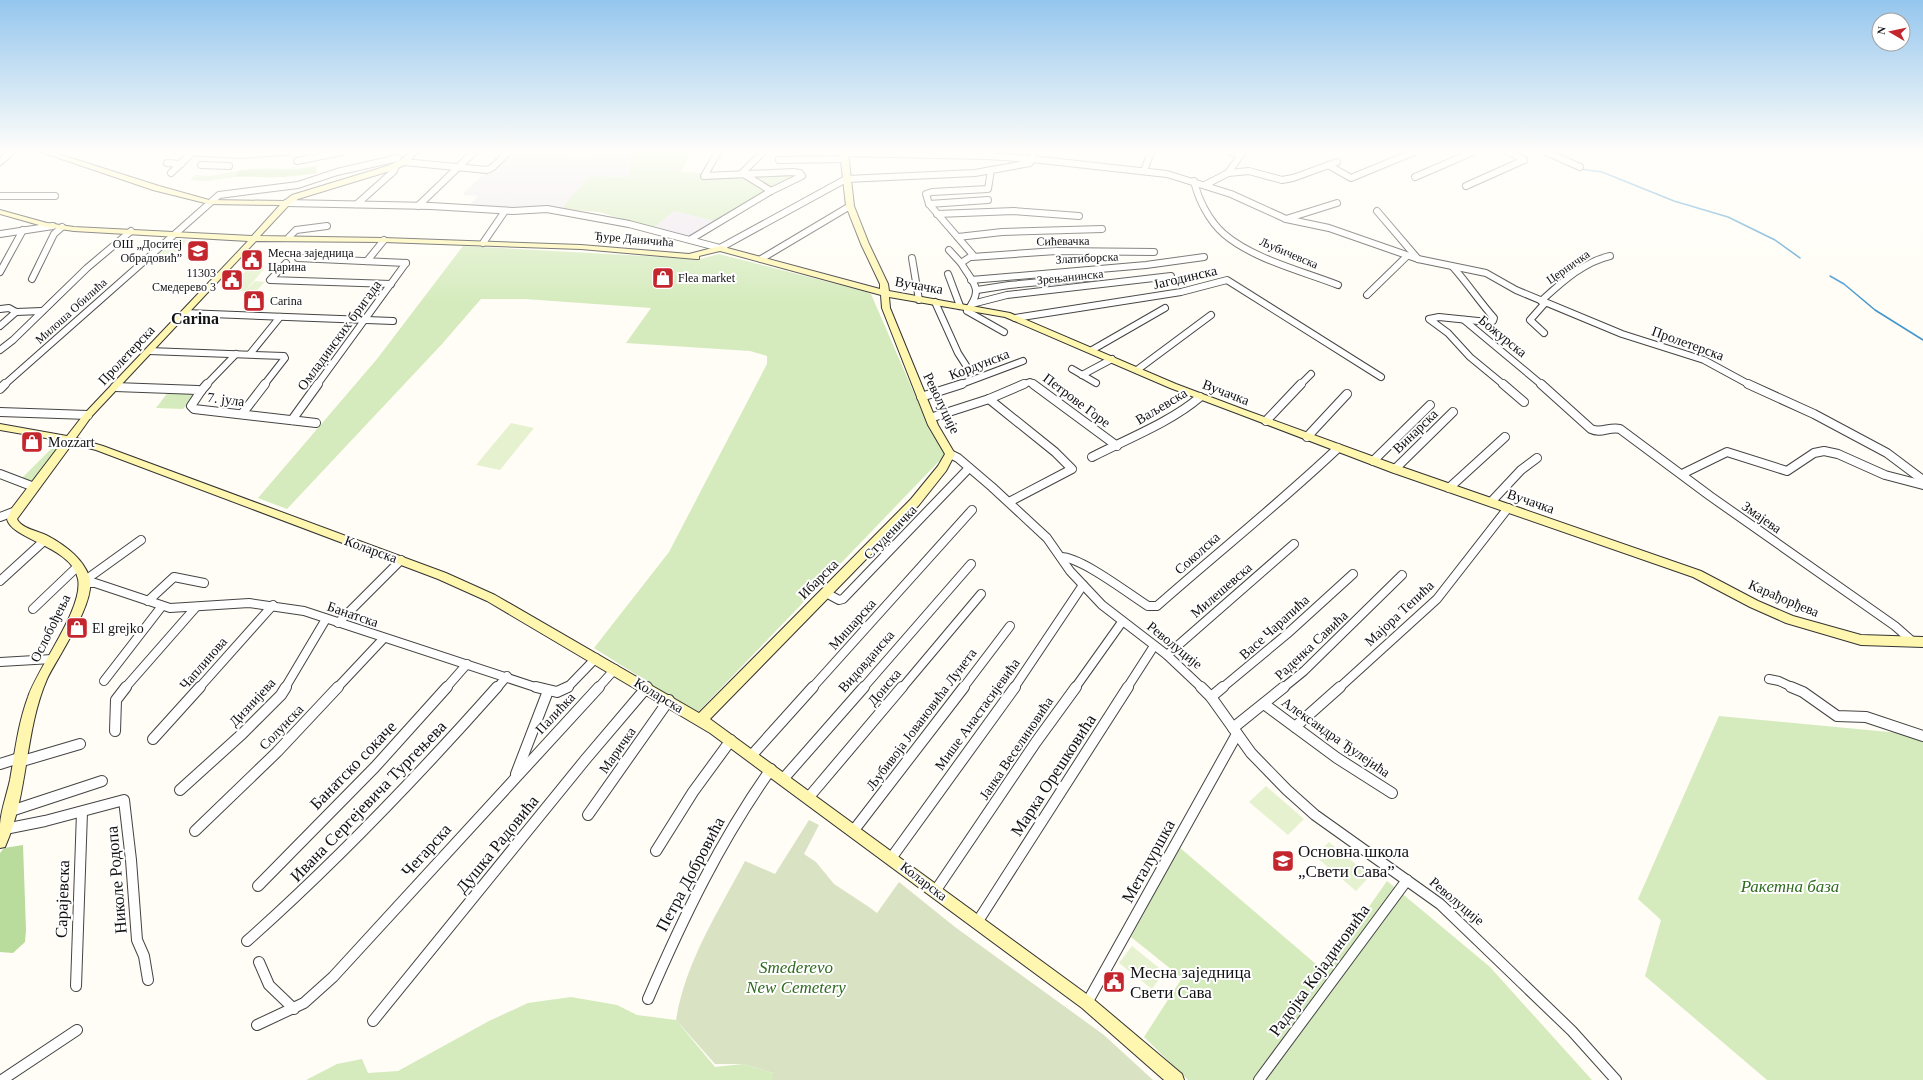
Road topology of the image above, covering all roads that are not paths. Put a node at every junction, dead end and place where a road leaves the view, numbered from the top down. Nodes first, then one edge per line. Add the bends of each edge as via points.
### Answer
1 (210, 202) edge
2 (240, 202) edge
3 (422, 202) edge
4 (752, 202) edge
5 (803, 202) edge
6 (849, 202) edge
7 (953, 202) edge
8 (1204, 202) edge
9 (1249, 202) edge
10 (286, 203) junction
11 (1337, 203) dead end
12 (357, 204) joint
13 (929, 204) joint
14 (418, 206) junction
15 (850, 206) junction
16 (505, 211) junction
17 (1377, 211) dead end
18 (2, 214) edge
19 (937, 214) junction
20 (1079, 216) dead end
21 (1286, 219) junction
22 (37, 222) junction
23 (53, 226) junction
24 (327, 226) dead end
25 (62, 228) junction
26 (1102, 229) dead end
27 (23, 230) junction
28 (131, 231) junction
29 (175, 233) junction
30 (0, 234) edge
31 (671, 234) junction
32 (256, 237) junction
33 (289, 237) junction
34 (958, 237) junction
35 (326, 239) junction
36 (691, 239) junction
37 (384, 240) junction
38 (483, 243) junction
39 (717, 249) junction
40 (949, 250) dead end
41 (1154, 252) dead end
42 (1407, 256) junction
43 (1610, 256) dead end
44 (972, 257) junction
45 (1204, 257) dead end
46 (298, 258) dead end
47 (912, 258) dead end
48 (761, 259) junction
49 (1418, 259) junction
50 (368, 261) junction
51 (286, 263) dead end
52 (961, 263) junction
53 (1453, 267) junction
54 (800, 271) junction
55 (0, 272) edge
56 (948, 274) dead end
57 (1171, 276) dead end
58 (1094, 277) dead end
59 (32, 278) dead end
60 (971, 280) junction
61 (391, 284) junction
62 (1338, 285) dead end
63 (977, 290) junction
64 (884, 293) junction
65 (1367, 294) dead end
66 (919, 300) junction
67 (934, 302) junction
68 (1543, 302) junction
69 (967, 306) junction
70 (1165, 308) dead end
71 (0, 309) edge
72 (42, 311) junction
73 (16, 312) junction
74 (185, 313) junction
75 (1211, 315) dead end
76 (280, 316) junction
77 (1015, 318) junction
78 (366, 319) junction
79 (393, 320) dead end
80 (1464, 320) junction
81 (0, 326) edge
82 (1004, 332) dead end
83 (1544, 333) dead end
84 (0, 350) edge
85 (1092, 350) junction
86 (149, 351) junction
87 (236, 354) junction
88 (250, 354) junction
89 (1112, 359) junction
90 (1023, 361) dead end
91 (967, 367) dead end
92 (1072, 369) dead end
93 (1137, 370) junction
94 (1312, 374) dead end
95 (1082, 375) junction
96 (1381, 377) dead end
97 (1096, 382) dead end
98 (115, 387) junction
99 (0, 389) edge
100 (202, 391) junction
101 (1347, 394) dead end
102 (921, 397) junction
103 (1200, 397) junction
104 (989, 399) junction
105 (1524, 402) dead end
106 (1430, 404) dead end
107 (0, 412) edge
108 (1453, 412) dead end
109 (242, 414) junction
110 (88, 415) junction
111 (930, 418) junction
112 (292, 420) junction
113 (1266, 421) junction
114 (316, 424) dead end
115 (0, 428) edge
116 (1594, 431) joint
117 (1307, 437) junction
118 (1505, 437) dead end
119 (69, 439) junction
120 (1117, 446) junction
121 (1338, 448) junction
122 (950, 454) junction
123 (1092, 457) dead end
124 (1537, 458) dead end
125 (1373, 461) junction
126 (969, 468) junction
127 (1395, 469) junction
128 (1682, 474) junction
129 (1, 475) edge
130 (1923, 480) edge
131 (1923, 485) edge
132 (34, 487) junction
133 (1449, 488) junction
134 (1009, 502) junction
135 (1491, 502) junction
136 (1508, 508) junction
137 (972, 510) dead end
138 (7, 517) edge
139 (45, 540) junction
140 (141, 540) dead end
141 (1294, 544) dead end
142 (1640, 554) joint
143 (1060, 557) junction
144 (401, 560) junction
145 (971, 564) dead end
146 (77, 567) junction
147 (1353, 574) dead end
148 (1402, 575) dead end
149 (0, 581) edge
150 (85, 583) junction
151 (204, 583) dead end
152 (1083, 585) junction
153 (826, 593) junction
154 (981, 594) dead end
155 (148, 601) junction
156 (273, 605) junction
157 (162, 606) junction
158 (196, 607) junction
159 (32, 608) dead end
160 (326, 619) junction
161 (1122, 622) junction
162 (338, 624) junction
163 (1010, 626) dead end
164 (384, 638) junction
165 (1918, 641) edge
166 (1154, 646) junction
167 (1167, 655) junction
168 (596, 658) junction
169 (52, 659) junction
170 (0, 662) edge
171 (467, 664) junction
172 (615, 668) junction
173 (507, 676) junction
174 (1769, 679) dead end
175 (104, 681) dead end
176 (647, 687) junction
177 (548, 691) junction
178 (1211, 697) junction
179 (669, 700) junction
180 (1264, 704) junction
181 (701, 720) junction
182 (1295, 727) junction
183 (115, 731) dead end
184 (1235, 731) junction
185 (1923, 736) edge
186 (153, 739) dead end
187 (731, 740) junction
188 (80, 744) dead end
189 (752, 755) junction
190 (19, 760) junction
191 (0, 764) edge
192 (771, 769) junction
193 (516, 777) junction
194 (784, 778) junction
195 (102, 781) dead end
196 (180, 790) dead end
197 (1392, 793) dead end
198 (809, 797) junction
199 (11, 811) junction
200 (82, 812) junction
201 (588, 815) dead end
202 (854, 830) junction
203 (194, 831) dead end
204 (1, 838) edge
205 (656, 850) dead end
206 (892, 858) junction
207 (1407, 880) junction
208 (258, 886) dead end
209 (936, 890) junction
210 (978, 921) junction
211 (247, 941) dead end
212 (259, 962) dead end
213 (148, 980) dead end
214 (76, 986) dead end
215 (648, 999) dead end
216 (1087, 1003) junction
217 (294, 1009) junction
218 (373, 1021) dead end
219 (257, 1025) dead end
220 (77, 1030) dead end
221 (2, 1080) edge
222 (1176, 1080) edge
223 (1259, 1080) edge
224 (1616, 1080) edge

1 - 29 street, Милоша Обилића
2 - 10 street
3 - 14 street
4 - 36 street
5 - 39 street
6 - 15 street, Револуције
7 - 13 street
8 - 62 street, Љубичевска via 1214,222 1227,236 1263,255
9 - 21 street, Пролетерска
10 - 12 street, Вучачка
10 - 32 street, Пролетерска
11 - 21 street
12 - 14 street, Вучачка
13 - 19 street
14 - 16 street, Вучачка
15 - 48 street
15 - 64 street, Револуције via 864,244 884,284
16 - 31 street, Вучачка via 548,209 614,220
16 - 38 street
17 - 49 street
18 - 22 street, Ђуре Даничића
19 - 20 street via 1014,211
19 - 34 street
21 - 42 street, Пролетерска via 1335,230
22 - 23 street, Ђуре Даничића
22 - 27 street
23 - 25 street, Ђуре Даничића
23 - 27 street
24 - 33 street via 296,230
25 - 28 street, Ђуре Даничића
25 - 59 street via 54,234
26 - 34 street via 1002,232
27 - 30 street
27 - 55 street
28 - 29 street, Ђуре Даничића
28 - 72 street
29 - 32 street, Ђуре Даничића
29 - 99 street, Милоша Обилића
31 - 36 street, Вучачка
31 - 39 street, Вучачка via 684,241
32 - 33 street, Ђуре Даничића
32 - 35 street, Ђуре Даничића via 290,240
32 - 74 street, Пролетерска
33 - 35 street, Ђуре Даничића
34 - 44 street
35 - 37 street, Ђуре Даничића
36 - 39 street, Вучачка
37 - 38 street, Ђуре Даничића
37 - 50 street
38 - 39 street, Ђуре Даничића via 584,247 704,257
39 - 48 street, Вучачка
39 - 54 street, Вучачка via 760,263
40 - 52 street
41 - 44 street, Сићевачка via 1056,251
42 - 49 street, Пролетерска
42 - 65 street
43 - 68 street, Церничка via 1580,270
44 - 52 street
45 - 60 street, Златиборска via 1158,265 1020,274
46 - 50 street
47 - 66 street
48 - 54 street, Вучачка
49 - 53 street, Пролетерска
50 - 61 street, Омладинских бригада via 406,263
51 - 61 street via 270,280
52 - 60 street
53 - 68 street, Пролетерска via 1486,273 1509,287
53 - 80 street via 1494,318 1488,322
54 - 64 street, Вучачка
56 - 69 street
57 - 69 street, Зрењанинска via 1007,295
58 - 63 street
60 - 63 street
61 - 78 street, Омладинских бригада
63 - 69 street via 977,296
64 - 66 street, Вучачка
64 - 102 street, Револуције via 886,308
66 - 67 street, Вучачка
67 - 69 street, Вучачка
67 - 91 street
68 - 83 street, Церничка via 1530,320
68 - 130 street, Пролетерска via 1629,336 1709,363 1887,453
69 - 77 street, Вучачка
69 - 82 street via 967,311
70 - 85 street
71 - 73 street via 9,308
72 - 73 street
72 - 84 street
73 - 81 street
74 - 76 street
74 - 86 street, Пролетерска
75 - 93 street
76 - 78 street
76 - 88 street
77 - 85 street, Вучачка
77 - 96 street, Јагодинска via 1181,292 1227,280
78 - 79 street
78 - 112 street, Омладинских бригада
80 - 105 street, Божурска via 1435,317 1430,319 1448,333 1470,357
80 - 116 street, Божурска
85 - 89 street, Вучачка
86 - 87 street
86 - 98 street, Пролетерска
87 - 88 street
87 - 100 street
88 - 109 street via 285,356
89 - 93 street, Вучачка
89 - 95 street
90 - 102 street, Кордунска via 973,381
92 - 95 street
93 - 103 street, Вучачка
94 - 113 street
95 - 97 street
98 - 100 street, 7. јула
98 - 110 street, Пролетерска
100 - 109 street, 7. јула via 192,404 192,408
101 - 117 street
102 - 111 street, Револуције
103 - 113 street, Вучачка
103 - 120 street, Ваљевска
104 - 111 street, Петрове Горе
104 - 120 street, Петрове Горе via 1030,382
104 - 134 street via 1055,452 1072,469
106 - 125 street
107 - 110 street
108 - 127 street, Винарска
109 - 112 street, 7. јула
110 - 119 street, Пролетерска
111 - 122 street, Револуције
112 - 114 street, 7. јула
113 - 117 street, Вучачка
115 - 119 street, Коларска
116 - 128 street, Змајева via 1600,432 1617,427
117 - 121 street, Вучачка
118 - 133 street
119 - 132 street, Ослобођења
119 - 144 street, Коларска
120 - 123 street, Ваљевска
121 - 125 street, Вучачка
121 - 143 street, Соколска via 1300,484 1155,607 1148,606 1081,563 1069,557
122 - 126 street, Револуције
122 - 153 street, Ибарска via 915,502
124 - 135 street via 1521,470
125 - 127 street, Вучачка
126 - 134 street, Револуције
126 - 153 street, Студеничка via 843,599 839,600
127 - 133 street, Вучачка
128 - 131 street via 1727,452 1787,471 1813,453 1823,451 1874,471
128 - 165 street, Змајева
129 - 132 street
132 - 138 street, Ослобођења
133 - 135 street, Вучачка
134 - 143 street, Револуције via 1047,538
135 - 136 street, Вучачка
136 - 142 street, Вучачка
136 - 182 street, Мајора Тепића via 1437,598
137 - 189 street, Мишарска
138 - 139 street, Ослобођења via 15,525
139 - 146 street, Ослобођења via 58,548
139 - 149 street
140 - 150 street
141 - 167 street, Милешевска
142 - 165 street, Карађорђева via 1697,574 1766,610 1817,629 1861,640
143 - 152 street, Револуције
144 - 162 street
144 - 168 street, Коларска via 491,598
145 - 194 street, Видовданска
146 - 150 street, Ослобођења
146 - 159 street
147 - 178 street, Васе Чарапића via 1287,634
148 - 180 street, Раденка Савића via 1304,671
150 - 155 street, Банатска via 95,583
150 - 169 street, Ослобођења via 81,602
151 - 155 street via 174,577
152 - 161 street, Револуције
152 - 206 street, Мише Анастасијевића via 1024,674
153 - 181 street, Ибарска
154 - 198 street, Донска
155 - 157 street, Банатска
156 - 158 street, Банатска via 238,603
156 - 160 street, Банатска via 304,611
156 - 186 street, Чаплинова
157 - 158 street, Банатска
157 - 175 street
158 - 183 street via 118,696
160 - 162 street, Банатска
160 - 196 street, Дизнијева via 281,694 242,734
161 - 166 street, Револуције
161 - 209 street, Јанка Веселиновића via 1036,742
162 - 164 street, Банатска
163 - 202 street, Љубивоја Јовановића Лунета
164 - 171 street, Банатска
164 - 203 street, Солунска via 277,752
166 - 167 street, Револуције
166 - 210 street, Марка Орешковића
167 - 178 street, Револуције
168 - 172 street, Коларска
168 - 177 street, Банатска via 566,689 558,692
169 - 170 street
169 - 190 street, Ослобођења via 30,708
171 - 173 street, Банатска
171 - 208 street, Банатско сокаче via 375,767
172 - 176 street, Коларска
172 - 193 street, Палићка
173 - 177 street, Банатска
173 - 211 street, Ивана Сергејевича Тургењева via 339,855 281,912
174 - 185 street via 1803,692 1832,714 1866,718
176 - 179 street, Коларска
176 - 218 street, Душка Радовића
177 - 193 street, Чегарска
178 - 184 street, Револуције
179 - 181 street, Коларска
179 - 201 street, Маричка
180 - 182 street, Александра Ђулејића
180 - 184 street, Раденка Савића
181 - 187 street, Коларска
182 - 197 street, Александра Ђулејића via 1337,758
184 - 207 street, Револуције via 1274,777 1315,815
184 - 216 street, Металуршка
187 - 189 street, Коларска
187 - 205 street via 693,792
188 - 190 street
189 - 192 street, Коларска
190 - 191 street
190 - 199 street, Ослобођења
192 - 194 street, Коларска
192 - 215 street, Петра Добровића via 718,851 675,936
193 - 217 street, Чегарска via 333,977
194 - 198 street, Коларска
195 - 199 street
198 - 202 street, Коларска
199 - 204 street, Ослобођења
200 - 204 street
200 - 213 street, Николе Родопа via 124,800 137,940 144,956
200 - 214 street, Сарајевска
202 - 206 street, Коларска
206 - 209 street, Коларска
207 - 223 street, Радојка Којадиновића
207 - 224 street, Револуције via 1440,904 1473,934 1572,1031
209 - 210 street, Коларска
210 - 216 street, Коларска
212 - 217 street via 269,985
216 - 222 street, Коларска
217 - 219 street, Чегарска
220 - 221 street

